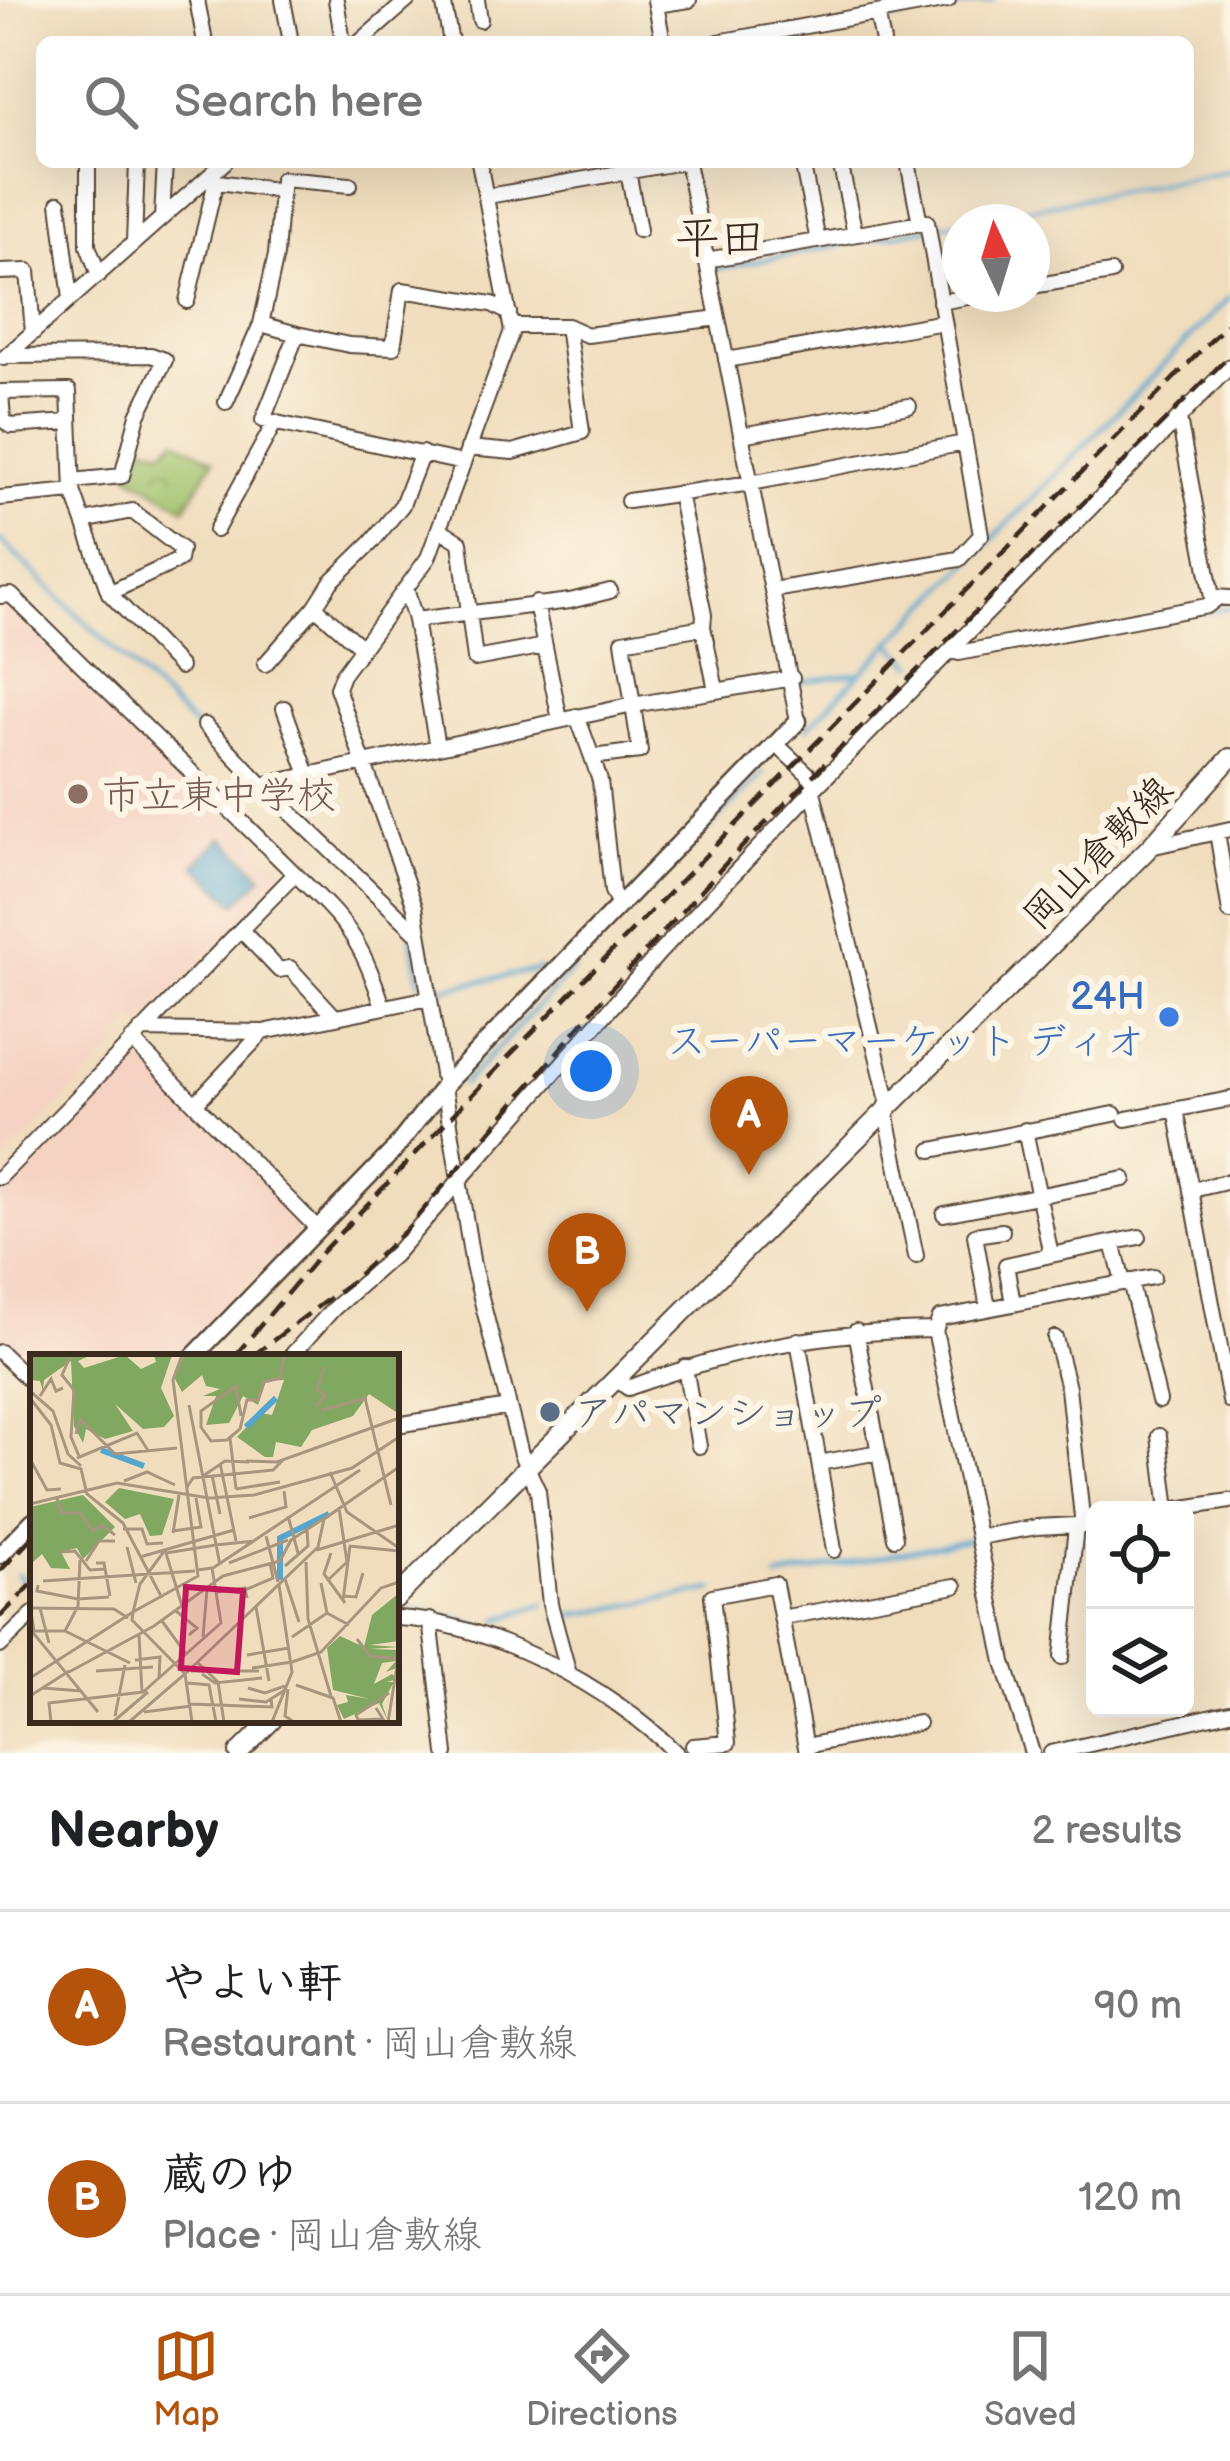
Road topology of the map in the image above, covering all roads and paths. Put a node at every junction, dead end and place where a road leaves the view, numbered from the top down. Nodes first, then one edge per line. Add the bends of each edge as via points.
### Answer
1 (197, 0) edge
2 (283, 0) edge
3 (336, 0) edge
4 (442, 0) edge
5 (477, 0) edge
6 (689, 0) edge
7 (948, 0) edge
8 (400, 3) edge
9 (655, 3) edge
10 (874, 14) edge
11 (480, 20) dead end
12 (813, 34) edge
13 (204, 36) edge
14 (290, 36) edge
15 (342, 36) edge
16 (367, 36) edge
17 (450, 36) edge
18 (662, 36) edge
19 (88, 168) edge
20 (137, 168) edge
21 (165, 168) edge
22 (481, 168) edge
23 (647, 168) edge
24 (685, 168) edge
25 (803, 168) edge
26 (841, 168) edge
27 (910, 168) edge
28 (215, 171) edge
29 (628, 171) junction
30 (350, 185) dead end
31 (281, 191) junction
32 (488, 196) junction
33 (59, 203) dead end
34 (162, 218) junction
35 (925, 227) junction
36 (639, 230) dead end
37 (856, 234) junction
38 (818, 241) junction
39 (134, 243) junction
40 (706, 260) junction
41 (0, 272) edge
42 (1111, 273) dead end
43 (99, 274) junction
44 (1050, 283) edge
45 (71, 299) junction
46 (187, 301) dead end
47 (940, 302) joint
48 (718, 318) junction
49 (510, 319) junction
50 (944, 322) junction
51 (261, 324) junction
52 (567, 326) junction
53 (33, 333) junction
54 (297, 334) junction
55 (3, 359) edge
56 (727, 360) junction
57 (1230, 366) edge
58 (0, 393) edge
59 (226, 403) dead end
60 (909, 406) dead end
61 (1179, 419) junction
62 (70, 422) junction
63 (275, 422) junction
64 (741, 435) junction
65 (965, 443) junction
66 (422, 453) junction
67 (465, 455) junction
68 (751, 483) junction
69 (73, 486) junction
70 (679, 494) junction
71 (0, 498) edge
72 (628, 501) dead end
73 (84, 521) junction
74 (216, 530) dead end
75 (442, 530) junction
76 (406, 588) junction
77 (773, 590) junction
78 (610, 591) dead end
79 (109, 593) junction
80 (0, 596) edge
81 (1223, 598) edge
82 (536, 603) junction
83 (315, 607) junction
84 (469, 612) junction
85 (415, 620) junction
86 (703, 627) junction
87 (545, 646) junction
88 (362, 648) junction
89 (950, 652) junction
90 (265, 664) dead end
91 (180, 667) dead end
92 (793, 682) junction
93 (716, 690) junction
94 (284, 708) dead end
95 (634, 709) junction
96 (579, 719) junction
97 (560, 720) junction
98 (798, 721) joint
99 (205, 725) dead end
100 (776, 744) junction
101 (437, 747) junction
102 (592, 757) junction
103 (1230, 758) edge
104 (363, 767) junction
105 (308, 775) junction
106 (266, 789) junction
107 (813, 790) junction
108 (1224, 830) edge
109 (1150, 847) junction
110 (295, 874) junction
111 (619, 906) junction
112 (1230, 912) edge
113 (241, 930) junction
114 (419, 935) junction
115 (429, 998) junction
116 (382, 1006) junction
117 (335, 1016) junction
118 (263, 1032) junction
119 (136, 1035) junction
120 (445, 1085) junction
121 (1230, 1099) edge
122 (195, 1105) junction
123 (1177, 1109) junction
124 (888, 1110) junction
125 (1025, 1130) junction
126 (932, 1150) dead end
127 (0, 1178) edge
128 (1124, 1179) dead end
129 (460, 1181) junction
130 (1230, 1181) edge
131 (1192, 1190) junction
132 (1039, 1196) junction
133 (944, 1214) dead end
134 (317, 1228) junction
135 (1002, 1231) dead end
136 (1139, 1238) dead end
137 (1113, 1243) junction
138 (1051, 1255) junction
139 (916, 1256) dead end
140 (1153, 1276) dead end
141 (1126, 1282) junction
142 (1013, 1303) junction
143 (988, 1308) junction
144 (935, 1330) junction
145 (856, 1331) junction
146 (1055, 1338) dead end
147 (798, 1340) junction
148 (0, 1352) edge
149 (196, 1354) edge
150 (293, 1354) edge
151 (685, 1367) junction
152 (616, 1379) junction
153 (30, 1381) edge
154 (1160, 1401) dead end
155 (1230, 1401) edge
156 (509, 1407) junction
157 (399, 1425) edge
158 (1159, 1436) dead end
159 (699, 1446) dead end
160 (879, 1453) junction
161 (819, 1463) junction
162 (528, 1467) junction
163 (1170, 1501) edge
164 (1230, 1501) edge
165 (1194, 1507) edge
166 (30, 1524) edge
167 (1085, 1526) edge
168 (978, 1537) junction
169 (895, 1538) dead end
170 (834, 1550) dead end
171 (1, 1552) edge
172 (955, 1586) dead end
173 (399, 1595) edge
174 (30, 1617) edge
175 (399, 1618) edge
176 (782, 1618) junction
177 (430, 1620) junction
178 (0, 1646) edge
179 (1061, 1657) dead end
180 (567, 1667) junction
181 (1230, 1712) edge
182 (269, 1723) edge
183 (918, 1724) dead end
184 (692, 1746) dead end
185 (807, 1750) edge
186 (1070, 1751) edge
187 (239, 1753) edge
188 (446, 1753) edge
189 (676, 1753) edge
190 (1032, 1753) edge
191 (1051, 1753) edge

1 - 13 street
2 - 14 street
3 - 15 street
4 - 17 street
5 - 11 street
6 - 9 street
7 - 10 street
8 - 16 street
9 - 18 street
10 - 12 street
19 - 43 street via 88,246
20 - 39 street
21 - 34 street
22 - 32 street
23 - 29 street
24 - 40 street
25 - 38 street
26 - 37 street
27 - 35 street
28 - 31 street
28 - 34 street
28 - 46 street
29 - 32 street
29 - 36 street
30 - 31 street via 282,179
31 - 51 street
32 - 49 street
33 - 45 street
34 - 39 street
35 - 37 street
35 - 47 street
37 - 38 street
38 - 40 street
39 - 43 street
40 - 48 street
41 - 53 street via 28,271
42 - 44 street
43 - 45 street
45 - 53 street
47 - 50 street
48 - 52 street via 587,335
48 - 56 street
49 - 52 street
49 - 54 street via 493,304 402,290 393,347
49 - 67 street
50 - 56 street
50 - 65 street
51 - 54 street
51 - 59 street
52 - 67 street via 582,432 513,452
53 - 55 street
54 - 63 street via 263,420
55 - 69 street via 165,360 137,415 122,476
56 - 64 street
57 - 61 street
58 - 62 street via 11,426
58 - 62 street via 69,391
60 - 64 street
61 - 81 street via 1212,597
61 - 89 street
62 - 69 street
63 - 66 street
63 - 74 street
64 - 68 street
65 - 68 street
65 - 77 street via 980,535 959,559
66 - 67 street
66 - 83 street via 402,505
67 - 75 street
68 - 70 street
68 - 77 street
69 - 71 street
69 - 73 street
70 - 72 street
70 - 86 street
73 - 79 street
73 - 79 street via 131,511 181,549 179,560
75 - 76 street
75 - 84 street via 460,542
76 - 85 street
76 - 88 street
77 - 92 street
78 - 82 street
79 - 91 street
80 - 110 street via 11,596
81 - 89 street via 1110,628
82 - 84 street
82 - 87 street
83 - 88 street
83 - 90 street
84 - 85 street
84 - 87 street via 475,659
85 - 101 street
86 - 93 street
86 - 95 street via 622,641
87 - 97 street
88 - 104 street via 337,688
89 - 107 street
92 - 93 street
92 - 98 street
93 - 95 street
94 - 105 street
95 - 96 street
95 - 102 street via 640,751
96 - 97 street
96 - 102 street
97 - 101 street
98 - 100 street
99 - 106 street
100 - 107 street via 809,775
100 - 111 street
101 - 104 street
102 - 111 street
103 - 109 main road, 岡山倉敷線
104 - 105 street
104 - 114 street
105 - 106 street
106 - 114 street
107 - 124 street
107 - 129 street
108 - 109 street
108 - 112 street
109 - 124 main road, 岡山倉敷線
110 - 113 street
110 - 116 street via 358,940
111 - 120 street
113 - 117 street
113 - 119 street
114 - 115 street
115 - 116 street
115 - 120 street
116 - 117 street
117 - 118 street
118 - 119 street
118 - 122 street
119 - 122 street
119 - 127 street
120 - 129 street
120 - 134 street
121 - 123 street
122 - 134 street
123 - 125 street
123 - 131 street
124 - 139 street
124 - 152 main road, 岡山倉敷線
125 - 126 street
125 - 132 street
128 - 132 street
129 - 150 street
129 - 156 street
130 - 131 street
131 - 155 street
132 - 133 street
132 - 138 street
134 - 149 street
135 - 143 street via 975,1235
136 - 137 street
137 - 138 street
137 - 141 street
138 - 142 street via 1006,1265
140 - 141 street
141 - 142 street
141 - 154 street
142 - 143 street
143 - 144 street via 940,1318
144 - 145 street
144 - 168 street
145 - 147 street
145 - 160 street
146 - 167 street
147 - 151 street
147 - 161 street
148 - 153 street
151 - 152 street via 628,1388
151 - 159 street
152 - 162 main road, 岡山倉敷線
156 - 157 street
156 - 162 street
158 - 163 street
160 - 161 street
160 - 169 street
161 - 170 street
162 - 173 main road, 岡山倉敷線
162 - 180 street
164 - 165 street
166 - 171 street
167 - 168 street
167 - 179 street
168 - 190 street
172 - 176 street
174 - 178 street
175 - 177 street
176 - 184 street via 775,1584 712,1596 728,1743
176 - 185 street
177 - 180 street
177 - 188 street
180 - 189 street
181 - 186 street
182 - 187 main road
183 - 185 street
186 - 191 street

